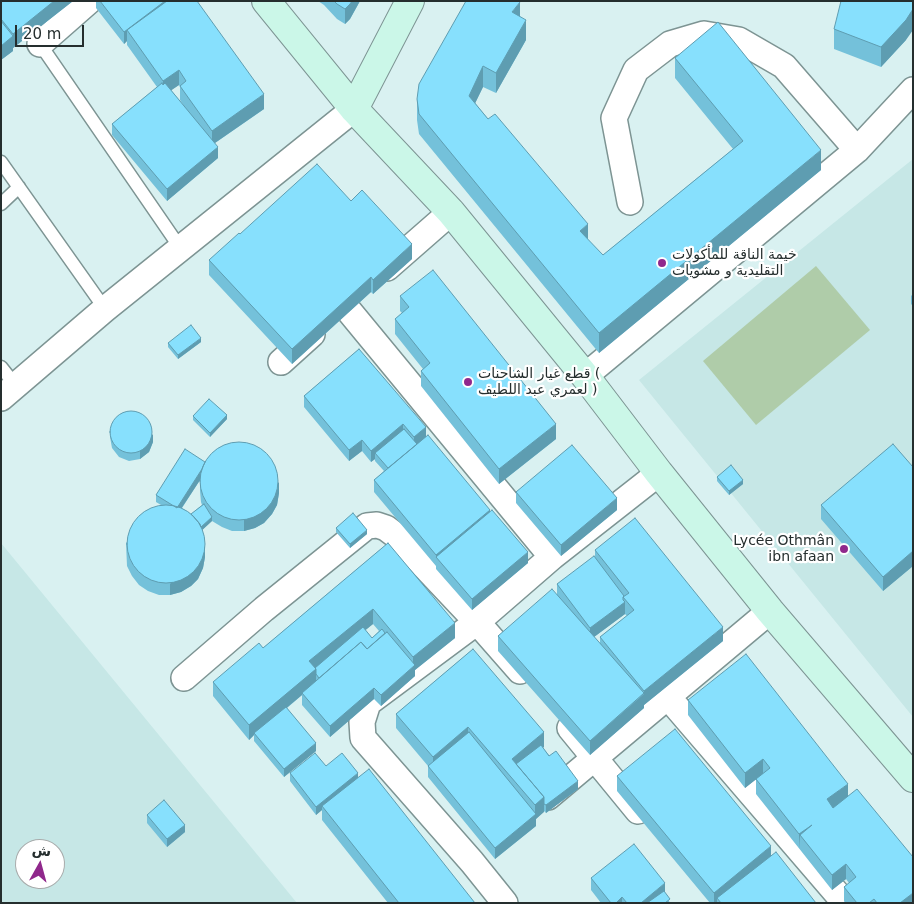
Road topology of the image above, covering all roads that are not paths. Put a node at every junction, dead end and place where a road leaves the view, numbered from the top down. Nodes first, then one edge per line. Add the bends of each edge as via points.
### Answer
1 (89, 1) edge
2 (266, 1) edge
3 (410, 1) edge
4 (40, 44) joint
5 (913, 90) edge
6 (354, 109) junction
7 (857, 150) junction
8 (1, 162) edge
9 (19, 187) junction
10 (630, 202) dead end
11 (1, 204) edge
12 (451, 212) junction
13 (181, 249) junction
14 (359, 293) junction
15 (104, 308) junction
16 (281, 362) dead end
17 (584, 376) junction
18 (6, 383) edge
19 (659, 473) junction
20 (552, 557) junction
21 (770, 611) junction
22 (477, 622) junction
23 (184, 678) dead end
24 (533, 686) edge
25 (668, 697) junction
26 (558, 714) edge
27 (595, 757) junction
28 (913, 778) edge
29 (530, 813) edge
30 (650, 826) edge
31 (505, 903) edge
32 (845, 903) edge

1 - 4 street
2 - 6 main road
3 - 6 main road
4 - 13 lane
5 - 7 street
6 - 12 main road
6 - 13 street
7 - 10 street via 784,66 739,40 704,34 670,44 636,70 614,118
7 - 17 street
8 - 9 lane
9 - 11 lane
9 - 15 lane
12 - 14 street
12 - 17 main road
13 - 15 street
14 - 16 street
14 - 20 street
15 - 18 street
17 - 19 main road
19 - 20 street
19 - 21 main road
20 - 22 street
21 - 25 street
21 - 28 main road
22 - 23 street via 394,534 377,525 367,526 264,608
22 - 24 street
22 - 31 street via 368,703 362,722 363,738 480,856
25 - 27 street
25 - 32 street
26 - 27 street
27 - 29 street
27 - 30 street

